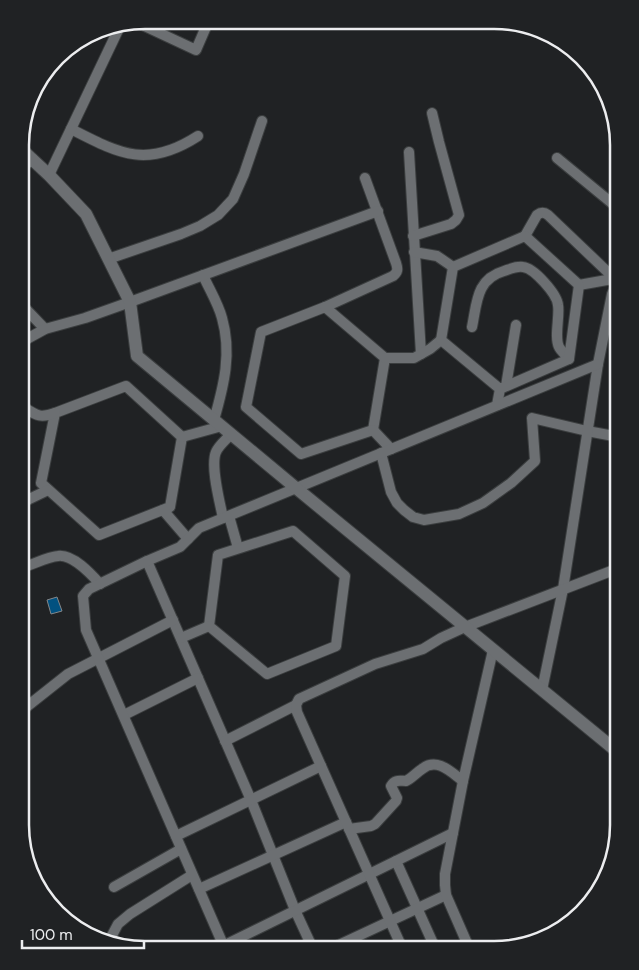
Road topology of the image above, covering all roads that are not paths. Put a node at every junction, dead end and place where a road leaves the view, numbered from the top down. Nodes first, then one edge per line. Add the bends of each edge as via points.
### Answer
1 (151, 29) edge
2 (205, 29) edge
3 (116, 33) edge
4 (432, 113) dead end
5 (262, 121) dead end
6 (71, 129) junction
7 (198, 136) dead end
8 (409, 152) dead end
9 (29, 156) edge
10 (558, 158) dead end
11 (33, 159) junction
12 (29, 162) edge
13 (49, 175) junction
14 (365, 178) dead end
15 (610, 202) edge
16 (378, 211) junction
17 (414, 236) junction
18 (525, 236) junction
19 (414, 252) junction
20 (108, 259) junction
21 (453, 268) junction
22 (610, 272) edge
23 (203, 275) junction
24 (610, 280) edge
25 (579, 285) junction
26 (130, 302) junction
27 (610, 304) edge
28 (325, 307) junction
29 (29, 312) edge
30 (516, 325) dead end
31 (472, 327) dead end
32 (45, 329) junction
33 (29, 338) edge
34 (441, 340) junction
35 (422, 354) junction
36 (385, 358) junction
37 (569, 359) junction
38 (598, 364) junction
39 (503, 388) junction
40 (496, 405) junction
41 (29, 410) edge
42 (55, 413) junction
43 (222, 427) junction
44 (373, 430) junction
45 (587, 431) junction
46 (610, 435) edge
47 (182, 437) junction
48 (391, 449) junction
49 (381, 453) junction
50 (296, 488) junction
51 (48, 490) junction
52 (29, 499) edge
53 (162, 510) junction
54 (226, 517) junction
55 (188, 539) junction
56 (238, 548) junction
57 (147, 561) junction
58 (29, 565) edge
59 (610, 571) edge
60 (100, 584) junction
61 (564, 589) junction
62 (173, 620) junction
63 (209, 626) junction
64 (465, 627) junction
65 (181, 638) junction
66 (492, 650) junction
67 (99, 658) junction
68 (198, 678) junction
69 (542, 690) junction
70 (29, 705) edge
71 (296, 705) junction
72 (124, 716) junction
73 (225, 741) junction
74 (610, 747) edge
75 (322, 766) junction
76 (463, 781) junction
77 (251, 800) junction
78 (348, 826) junction
79 (453, 833) junction
80 (176, 836) junction
81 (181, 849) junction
82 (273, 856) junction
83 (396, 861) junction
84 (370, 874) junction
85 (192, 875) junction
86 (114, 888) dead end
87 (199, 889) junction
88 (446, 895) junction
89 (417, 908) junction
90 (295, 910) junction
91 (390, 920) junction
92 (112, 936) edge
93 (221, 941) edge
94 (236, 941) edge
95 (309, 941) edge
96 (347, 941) edge
97 (399, 941) edge
98 (432, 941) edge
99 (466, 941) edge

1 - 2 street via 196,50
3 - 6 street
4 - 17 street via 459,215 451,224
5 - 20 street via 233,199 218,215 188,231
6 - 7 street via 106,147 141,156 162,153
6 - 13 street
8 - 17 street
9 - 11 street
10 - 15 street
11 - 12 street
11 - 13 street
13 - 20 street via 86,214
14 - 16 street
16 - 23 street
16 - 28 street via 398,270 396,274
17 - 19 street
18 - 21 street
18 - 22 street via 537,215 544,212
18 - 25 street
19 - 21 street via 437,256
19 - 35 street
20 - 26 street
21 - 34 street
23 - 26 street
23 - 43 street via 221,315 227,338
24 - 25 street
25 - 37 street
26 - 32 street
26 - 43 street via 137,356
27 - 38 street
28 - 36 street
28 - 44 street via 261,332 246,407 302,454
29 - 32 street
30 - 39 street
31 - 37 street via 479,293 485,281 497,273 524,267 544,282 558,303 557,341
32 - 33 street
34 - 35 street
34 - 39 street
35 - 36 street via 414,358
36 - 44 street
37 - 39 street
38 - 40 street
38 - 45 street
39 - 40 street
40 - 48 street
41 - 42 street via 44,417
42 - 47 street via 126,386
42 - 51 street via 41,483
43 - 47 street
43 - 50 street
43 - 54 street via 214,460
44 - 48 street
45 - 46 street
45 - 49 street via 532,418 535,462 483,503 459,514 424,520 413,517 397,504
45 - 61 street
47 - 53 street via 170,507
48 - 49 street
49 - 50 street
50 - 54 street
50 - 64 street
51 - 52 street
51 - 53 street via 99,535
53 - 55 street
54 - 55 street via 199,528
54 - 56 street
55 - 57 street via 180,547
56 - 63 street via 218,555
56 - 63 street via 293,531 345,576 336,646 268,674
57 - 60 street
57 - 62 street
58 - 60 street via 66,556
59 - 61 street
60 - 67 street via 83,596 86,630
61 - 64 street
61 - 69 street
62 - 65 street
62 - 67 street
63 - 65 street
64 - 66 street
64 - 71 street via 423,650 375,664 312,692 299,699
65 - 68 street
66 - 69 street
66 - 76 street
67 - 70 street via 68,674
67 - 72 street
68 - 72 street
68 - 73 street
69 - 74 street
71 - 73 street
71 - 75 street
72 - 80 street
73 - 77 street
75 - 77 street
75 - 78 street
76 - 78 street via 445,767 428,765 406,781 393,784 396,801 375,824
76 - 79 street
77 - 80 street
77 - 82 street
78 - 82 street
78 - 84 street
79 - 83 street
79 - 88 street via 445,874
80 - 81 street
81 - 85 street
81 - 86 street
82 - 87 street
82 - 90 street
83 - 84 street
83 - 89 street
84 - 90 street
84 - 91 street
85 - 87 street
85 - 92 street via 130,914 118,924
87 - 93 street
88 - 89 street
88 - 99 street
89 - 91 street
89 - 98 street
90 - 94 street
90 - 95 street
91 - 96 street
91 - 97 street

